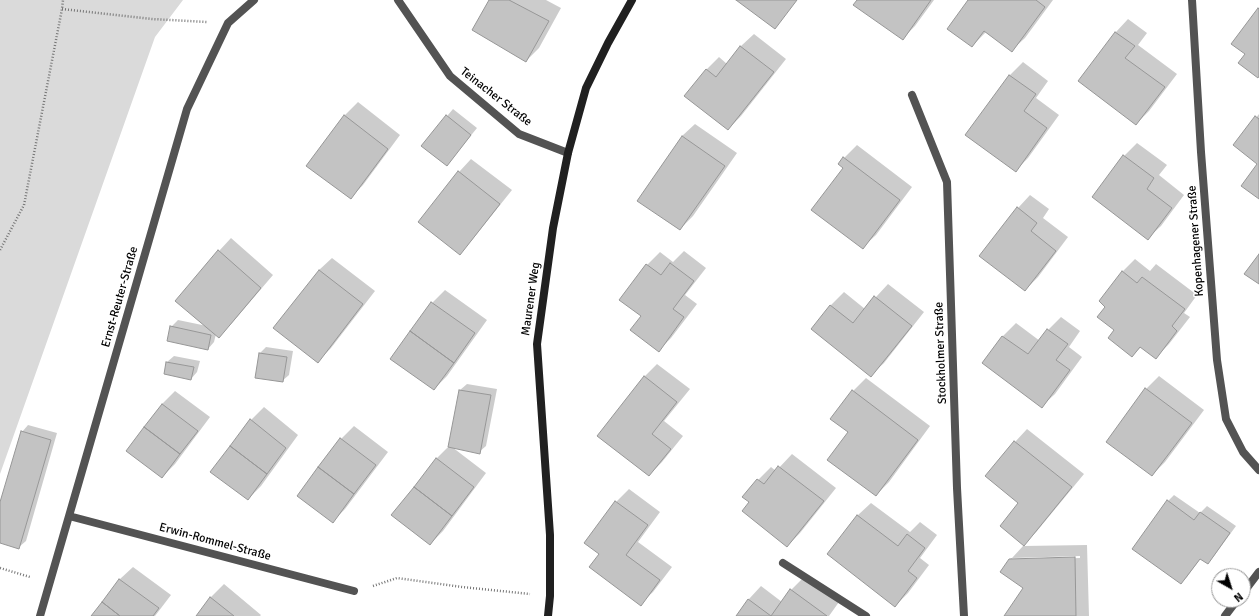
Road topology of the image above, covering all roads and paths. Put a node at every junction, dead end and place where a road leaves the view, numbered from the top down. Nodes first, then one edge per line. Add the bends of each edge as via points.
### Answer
1 (63, 0) edge
2 (254, 0) edge
3 (398, 0) edge
4 (632, 0) edge
5 (1192, 0) edge
6 (62, 10) junction
7 (228, 23) junction
8 (912, 95) dead end
9 (568, 153) junction
10 (0, 250) edge
11 (1259, 470) edge
12 (69, 516) junction
13 (783, 563) dead end
14 (0, 568) edge
15 (1259, 572) edge
16 (1251, 582) edge
17 (49, 584) junction
18 (354, 592) joint
19 (550, 596) junction
20 (1232, 608) edge
21 (40, 616) edge
22 (548, 616) edge
23 (866, 616) edge
24 (964, 616) edge
25 (1225, 616) edge

1 - 6 path
2 - 7 street, Ernst-Reuter-Straße
3 - 9 street, Teinacher Straße via 450,76 519,134
4 - 9 street, Maurener Weg via 586,88
5 - 11 street, Kopenhagener Straße via 1217,360 1226,420 1243,452
6 - 7 path
6 - 10 path via 24,205
7 - 12 street, Ernst-Reuter-Straße via 186,109
8 - 24 street, Stockholmer Straße via 947,182
9 - 19 street, Maurener Weg via 553,228 538,344 550,535
12 - 17 street, Ernst-Reuter-Straße
12 - 18 street, Erwin-Rommel-Straße
13 - 23 street
14 - 17 path
15 - 16 street
17 - 21 street, Ernst-Reuter-Straße
18 - 19 path via 397,578
19 - 22 street, Maurener Weg
20 - 25 street

